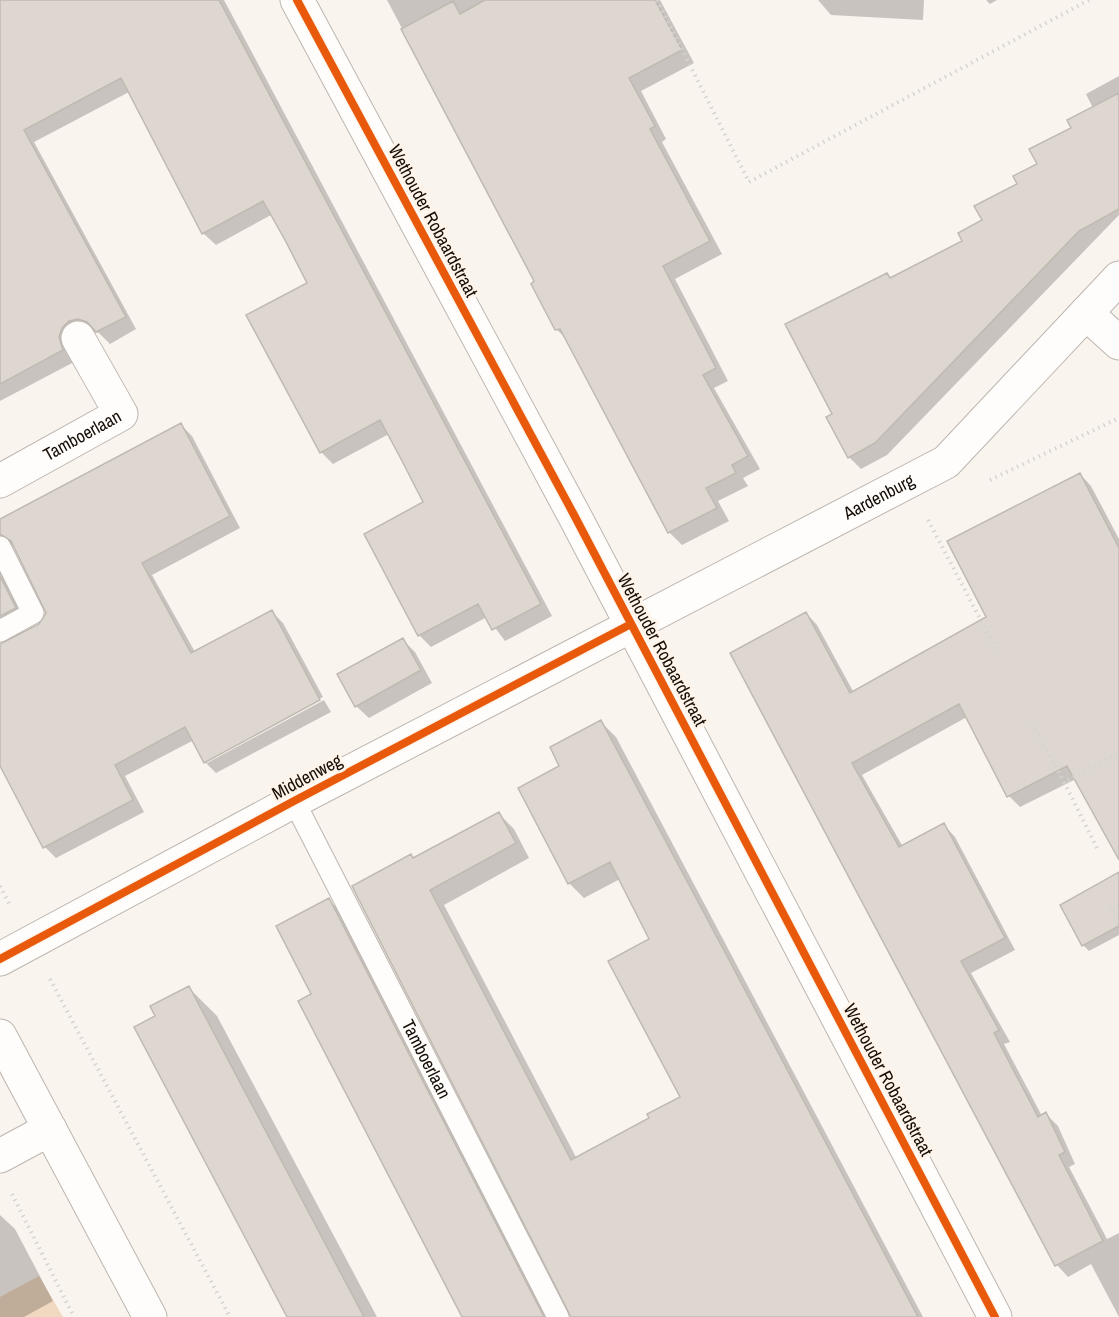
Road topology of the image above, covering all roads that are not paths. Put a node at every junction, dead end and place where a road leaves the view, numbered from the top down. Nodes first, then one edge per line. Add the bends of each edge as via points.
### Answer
1 (297, 0) edge
2 (1119, 278) edge
3 (1086, 313) junction
4 (78, 338) dead end
5 (1119, 343) edge
6 (0, 481) edge
7 (0, 547) edge
8 (631, 624) junction
9 (0, 631) edge
10 (294, 801) junction
11 (0, 959) edge
12 (0, 1036) edge
13 (50, 1129) junction
14 (0, 1156) edge
15 (150, 1317) edge
16 (558, 1317) edge
17 (995, 1317) edge

1 - 8 street, Wethouder Robaardstraat
2 - 3 street, Aardenburg
3 - 5 street
3 - 8 street, Aardenburg via 946,462
4 - 6 street, Tamboerlaan via 121,414
7 - 9 lane via 33,613
8 - 10 street, Middenweg
8 - 17 street, Wethouder Robaardstraat
10 - 11 street, Middenweg
10 - 16 lane, Tamboerlaan
12 - 13 street
13 - 14 street
13 - 15 street

